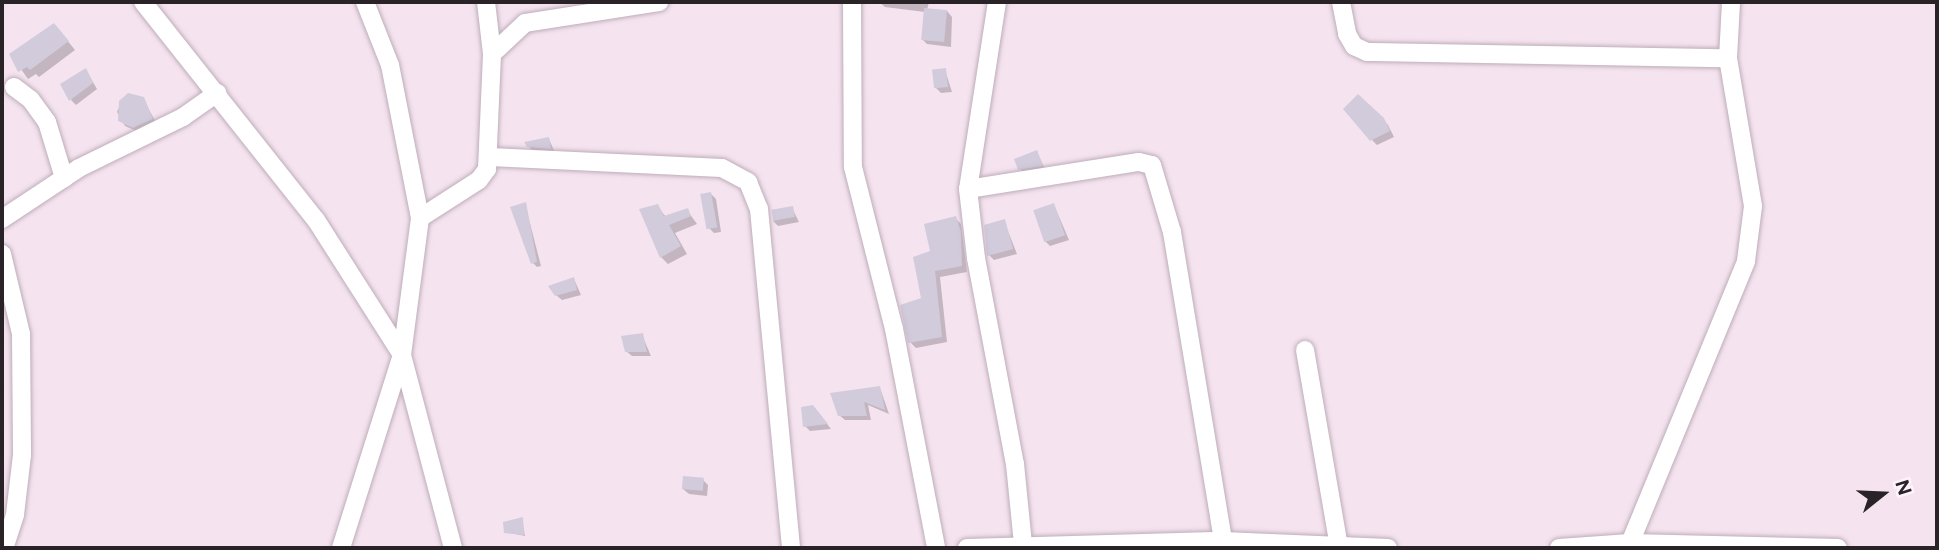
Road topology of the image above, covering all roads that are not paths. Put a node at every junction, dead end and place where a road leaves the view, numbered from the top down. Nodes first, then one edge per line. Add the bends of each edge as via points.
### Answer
1 (144, 2) edge
2 (365, 2) edge
3 (486, 2) edge
4 (659, 2) edge
5 (852, 2) edge
6 (997, 2) edge
7 (1341, 2) edge
8 (1731, 2) edge
9 (492, 54) junction
10 (1728, 58) junction
11 (14, 87) dead end
12 (217, 93) junction
13 (490, 157) junction
14 (64, 178) junction
15 (968, 189) junction
16 (420, 218) junction
17 (2, 219) edge
18 (2, 254) edge
19 (1305, 350) dead end
20 (402, 355) junction
21 (1223, 541) junction
22 (1023, 544) junction
23 (1054, 546) edge
24 (1339, 546) junction
25 (1629, 546) edge
26 (4, 548) edge
27 (341, 548) edge
28 (453, 548) edge
29 (791, 548) edge
30 (936, 548) edge
31 (967, 548) edge
32 (1388, 548) edge
33 (1559, 548) edge
34 (1838, 548) edge

1 - 12 street
2 - 16 street via 390,65
3 - 9 street
4 - 9 street via 525,23
5 - 30 street via 853,167 894,329
6 - 15 street
7 - 10 street via 1347,34 1354,46 1367,52
8 - 10 street
9 - 13 street
10 - 25 street via 1753,206 1746,261
11 - 14 street via 47,122
12 - 14 street via 183,117
12 - 20 street via 316,220
13 - 16 street via 479,180
13 - 29 street via 722,168 748,182 759,209
14 - 17 street
15 - 21 street via 1139,162 1152,165 1172,232
15 - 22 street via 976,258 1015,464
16 - 20 street
18 - 26 street via 21,334 22,455 15,515
19 - 24 street
20 - 27 street
20 - 28 street
21 - 23 street
21 - 24 street
22 - 23 street
22 - 31 street
24 - 32 street
25 - 33 street
25 - 34 street

